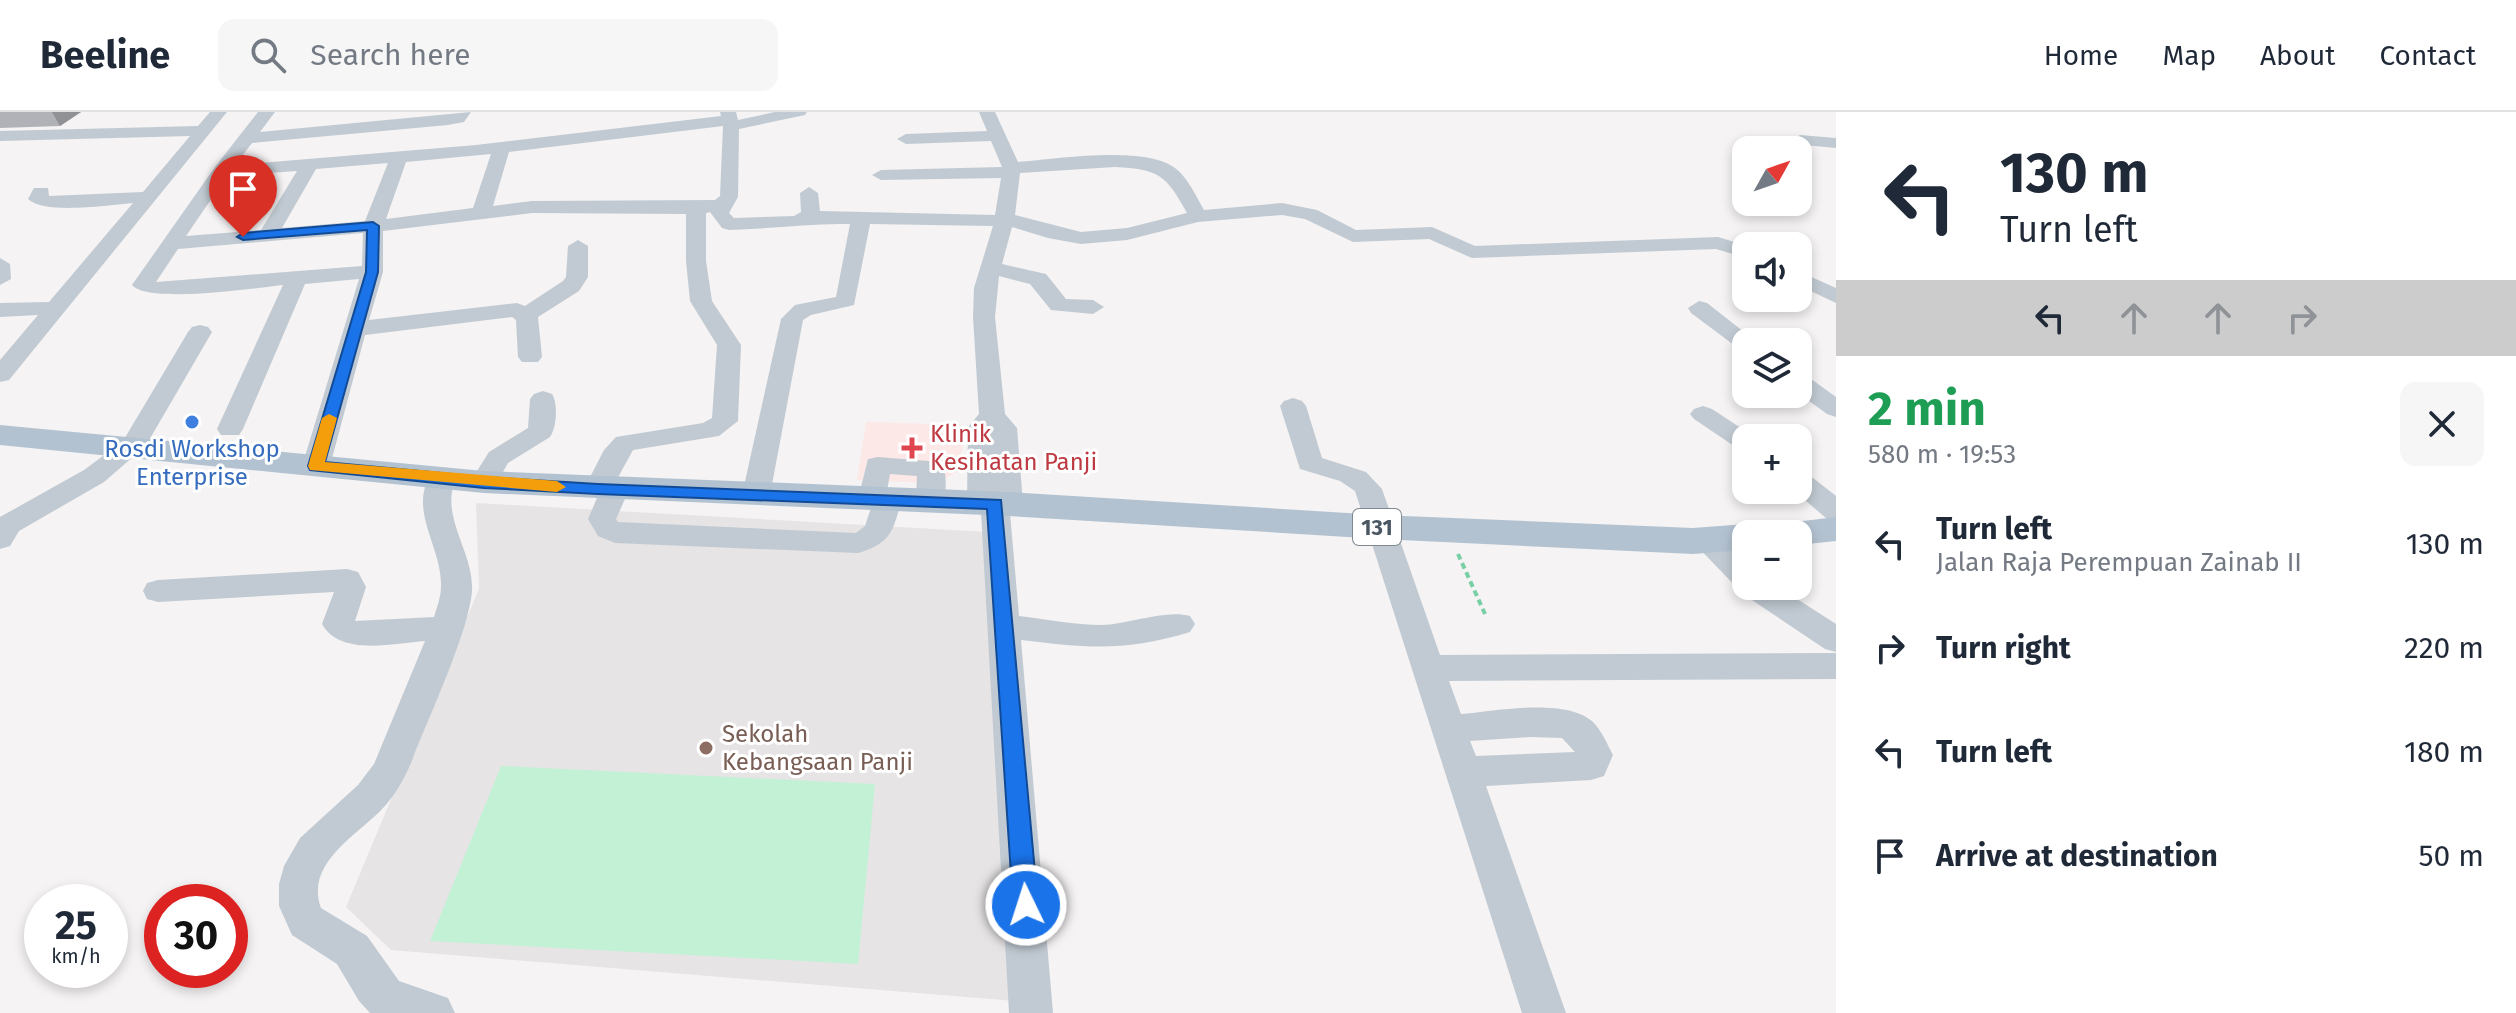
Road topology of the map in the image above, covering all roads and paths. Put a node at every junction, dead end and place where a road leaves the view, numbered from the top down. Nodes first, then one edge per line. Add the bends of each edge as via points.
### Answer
1 (133, 112) edge
2 (187, 112) edge
3 (219, 112) edge
4 (267, 112) edge
5 (463, 112) edge
6 (799, 112) edge
7 (987, 112) edge
8 (730, 119) edge
9 (74, 120) dead end
10 (204, 131) junction
11 (160, 132) junction
12 (106, 134) junction
13 (53, 135) junction
14 (0, 136) edge
15 (1000, 136) junction
16 (247, 138) junction
17 (906, 139) dead end
18 (1812, 141) edge
19 (1836, 143) edge
20 (502, 146) junction
21 (399, 158) junction
22 (310, 165) junction
23 (222, 170) junction
24 (1011, 170) junction
25 (169, 172) junction
26 (881, 175) dead end
27 (41, 192) dead end
28 (809, 193) dead end
29 (148, 197) junction
30 (709, 207) junction
31 (481, 212) junction
32 (1198, 216) junction
33 (810, 217) junction
34 (861, 218) junction
35 (1004, 221) junction
36 (373, 226) junction
37 (268, 234) junction
38 (169, 244) junction
39 (578, 246) dead end
40 (1732, 248) edge
41 (0, 264) edge
42 (991, 267) junction
43 (372, 272) junction
44 (297, 278) junction
45 (0, 279) edge
46 (1812, 284) edge
47 (1836, 296) edge
48 (1093, 307) dead end
49 (56, 308) junction
50 (1699, 308) dead end
51 (0, 310) edge
52 (526, 315) junction
53 (355, 329) junction
54 (200, 332) dead end
55 (1732, 333) edge
56 (530, 357) dead end
57 (0, 375) edge
58 (1812, 391) edge
59 (543, 399) dead end
60 (1293, 406) dead end
61 (1836, 409) edge
62 (1703, 414) dead end
63 (230, 429) dead end
64 (1732, 433) edge
65 (0, 435) edge
66 (130, 448) junction
67 (316, 466) junction
68 (442, 478) junction
69 (484, 482) junction
70 (607, 489) junction
71 (1812, 491) edge
72 (756, 495) junction
73 (879, 500) junction
74 (995, 504) junction
75 (1836, 511) edge
76 (1380, 527) junction
77 (1836, 529) edge
78 (3, 530) edge
79 (1447, 530) junction
80 (1812, 531) edge
81 (1732, 538) edge
82 (1707, 541) junction
83 (1732, 565) edge
84 (158, 591) dead end
85 (1775, 600) edge
86 (1485, 614) dead end
87 (1179, 624) dead end
88 (1004, 626) junction
89 (446, 628) junction
90 (1836, 640) edge
91 (1836, 666) edge
92 (1430, 668) junction
93 (1450, 729) junction
94 (1465, 772) junction
95 (433, 1013) edge
96 (1031, 1013) edge
97 (1544, 1013) edge

1 - 12 street
2 - 11 street
3 - 10 street
4 - 16 street
5 - 16 street via 448,120
6 - 8 street
7 - 15 street
8 - 20 street
8 - 30 street via 729,197
9 - 13 street
10 - 11 street
10 - 25 street
11 - 12 street
12 - 13 street
13 - 14 street
15 - 17 street
15 - 24 street
16 - 23 street
18 - 19 street
20 - 21 street
20 - 31 street
21 - 22 street
21 - 36 street
22 - 23 street
22 - 37 street
23 - 25 street
23 - 38 street
24 - 26 street
24 - 32 street via 1111,162 1160,167 1174,177
24 - 35 street
25 - 29 street
27 - 29 street via 38,199 47,202
28 - 33 street
29 - 49 street
30 - 31 street via 551,206
30 - 33 street via 729,224
30 - 70 street via 696,261 701,301 729,345 725,421 710,430 625,443 617,450
31 - 36 street
32 - 35 street via 1137,232 1081,238 1030,222
32 - 40 street via 1295,210 1353,236 1425,231 1472,252 1718,243
33 - 34 street
34 - 35 street
34 - 72 street via 846,300 803,309 792,319
35 - 42 street
36 - 37 street
36 - 43 street
37 - 38 street
38 - 44 street via 145,288
39 - 52 street via 577,277 571,286
41 - 45 street
42 - 48 street via 1038,279 1059,305
42 - 74 street via 984,317 992,416 1004,428
43 - 44 street
43 - 53 street
44 - 63 street
46 - 47 street
49 - 51 street
49 - 57 street
50 - 55 street
52 - 53 street via 503,310
52 - 56 street
53 - 67 street
54 - 66 street
58 - 61 street
59 - 69 street via 541,431 498,458
60 - 76 street via 1310,463 1364,483
62 - 64 street
65 - 66 main road, 131
66 - 67 main road, 131
66 - 78 street via 77,487
67 - 68 main road, 131
68 - 69 main road, 131
68 - 89 street via 437,503 457,586
69 - 70 main road, 131
70 - 72 main road, 131
70 - 73 street via 602,519 615,533 848,544 866,542 878,533
71 - 75 street
72 - 73 main road, 131
73 - 74 main road, 131
74 - 76 main road, 131
74 - 88 street
76 - 79 main road, 131
76 - 92 street
77 - 80 main road
79 - 82 main road, 131
79 - 86 path
81 - 82 main road, 131
82 - 83 street
84 - 89 street via 347,580 351,587 338,624 343,630
85 - 90 street
87 - 88 street via 1100,637
88 - 96 street
89 - 95 street via 386,777 370,799 316,843 301,877 299,907 310,926 346,943 377,991 393,1003
91 - 92 street
92 - 93 street
93 - 94 street
93 - 94 street via 1572,726 1595,755 1591,765 1579,767
94 - 97 street

